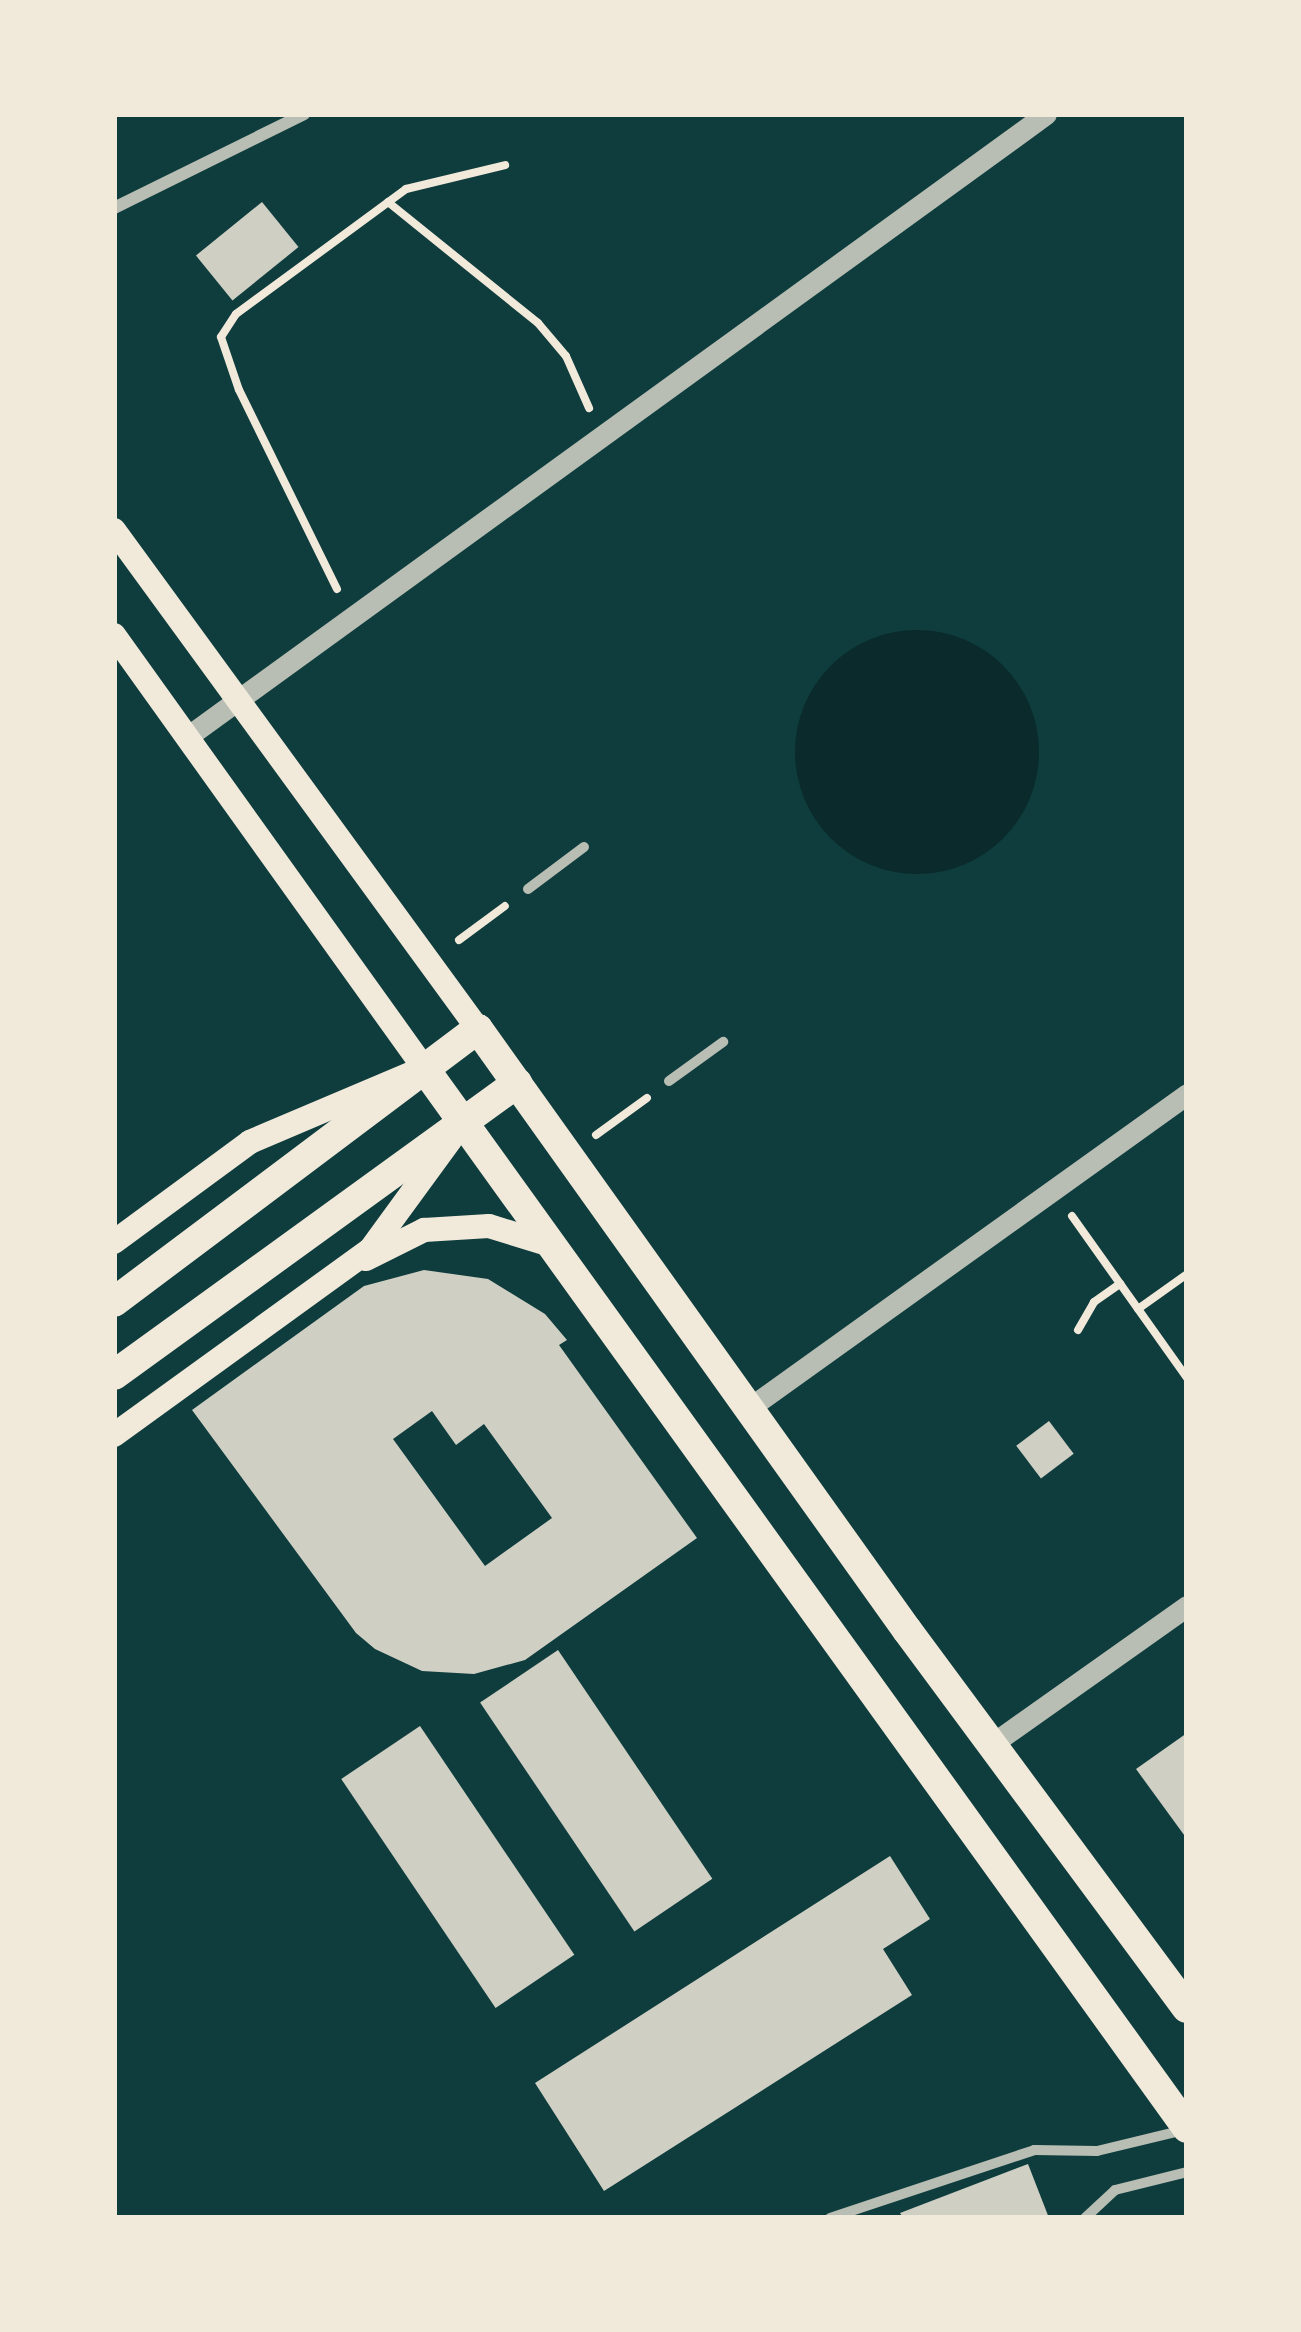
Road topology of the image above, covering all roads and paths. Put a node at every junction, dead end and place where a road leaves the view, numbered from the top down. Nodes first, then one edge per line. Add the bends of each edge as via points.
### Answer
1 (304, 114) edge
2 (1046, 114) edge
3 (505, 165) dead end
4 (388, 202) junction
5 (114, 208) edge
6 (601, 436) junction
7 (114, 530) edge
8 (351, 617) junction
9 (114, 635) edge
10 (238, 700) junction
11 (187, 737) junction
12 (584, 848) dead end
13 (528, 889) joint
14 (429, 963) junction
15 (478, 1029) junction
16 (723, 1042) dead end
17 (424, 1068) junction
18 (669, 1082) joint
19 (517, 1083) junction
20 (1187, 1094) edge
21 (465, 1121) junction
22 (570, 1153) junction
23 (1053, 1190) junction
24 (114, 1242) edge
25 (554, 1246) junction
26 (347, 1268) junction
27 (1187, 1274) edge
28 (1120, 1284) junction
29 (114, 1302) edge
30 (1138, 1309) junction
31 (1078, 1330) dead end
32 (114, 1375) edge
33 (1187, 1378) edge
34 (752, 1406) junction
35 (114, 1435) edge
36 (1187, 1606) edge
37 (992, 1744) junction
38 (1187, 2008) edge
39 (1187, 2129) edge
40 (1187, 2172) edge
41 (830, 2218) edge
42 (1084, 2218) edge

1 - 5 street
2 - 6 street
3 - 4 path via 406,189
4 - 6 path via 538,323 566,356
4 - 8 path via 236,314 221,337
6 - 8 street
7 - 10 main road
8 - 10 street
9 - 11 main road
10 - 11 street
10 - 14 main road
11 - 17 main road
12 - 13 street
13 - 14 path
14 - 15 main road
15 - 17 main road
15 - 19 main road
16 - 18 street
17 - 21 main road
17 - 24 main road via 250,1142
17 - 29 main road
18 - 22 path
19 - 21 main road
19 - 22 main road
20 - 23 street
21 - 25 main road
21 - 26 main road via 370,1250
21 - 32 main road
22 - 34 main road
23 - 28 path
23 - 34 street
25 - 26 main road via 489,1226 424,1230
25 - 39 main road
26 - 35 main road
27 - 30 path
28 - 30 path
28 - 31 path via 1094,1302
30 - 33 path
34 - 37 main road
36 - 37 street
37 - 38 main road
39 - 41 street via 1097,2151 1034,2150
40 - 42 street via 1115,2190

